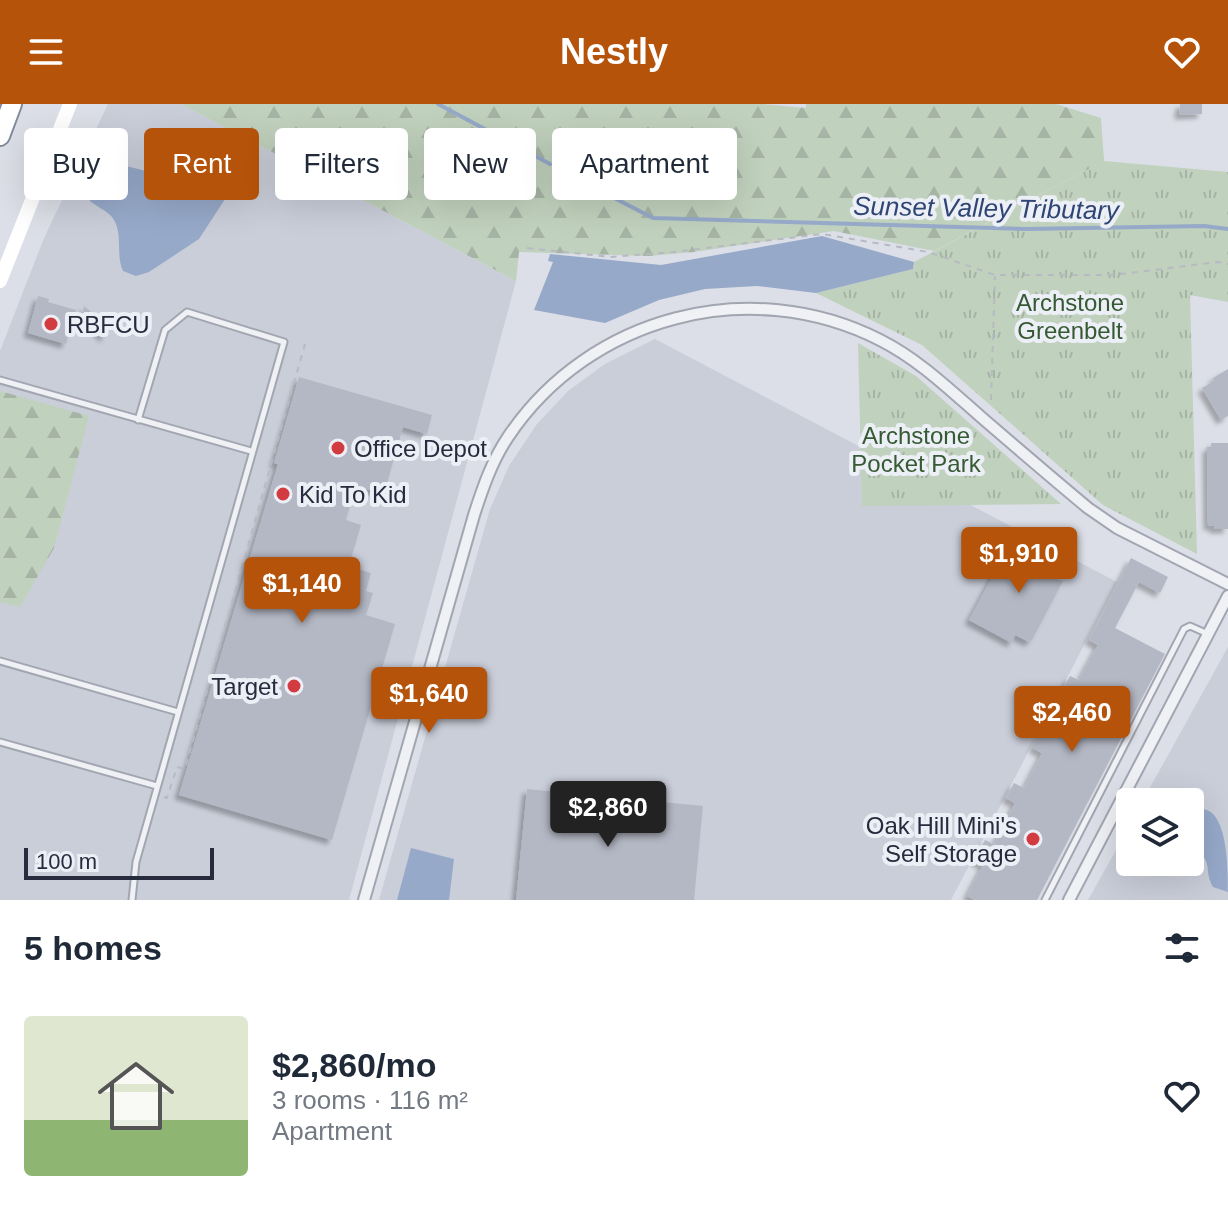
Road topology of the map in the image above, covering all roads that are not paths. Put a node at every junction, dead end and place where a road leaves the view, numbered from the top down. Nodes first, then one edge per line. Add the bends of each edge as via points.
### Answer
1 (12, 104) edge
2 (70, 104) edge
3 (0, 136) edge
4 (0, 281) edge
5 (0, 380) edge
6 (138, 420) junction
7 (251, 451) junction
8 (1228, 584) edge
9 (1228, 596) edge
10 (1208, 634) junction
11 (0, 661) edge
12 (178, 712) junction
13 (0, 742) edge
14 (157, 786) junction
15 (132, 900) edge
16 (364, 900) edge
17 (1045, 900) edge
18 (1069, 900) edge

1 - 3 highway
2 - 4 main road
5 - 6 lane
6 - 7 lane
6 - 7 lane via 165,330 187,312 284,342
7 - 12 lane
8 - 16 street via 1088,508 917,362 862,331 799,312 757,308 698,312 655,323 597,351 559,379 518,423 496,458 474,515
9 - 10 street
10 - 17 lane via 1190,626 1184,629
10 - 18 street
11 - 12 lane
12 - 14 lane
13 - 14 lane
14 - 15 lane via 136,862

